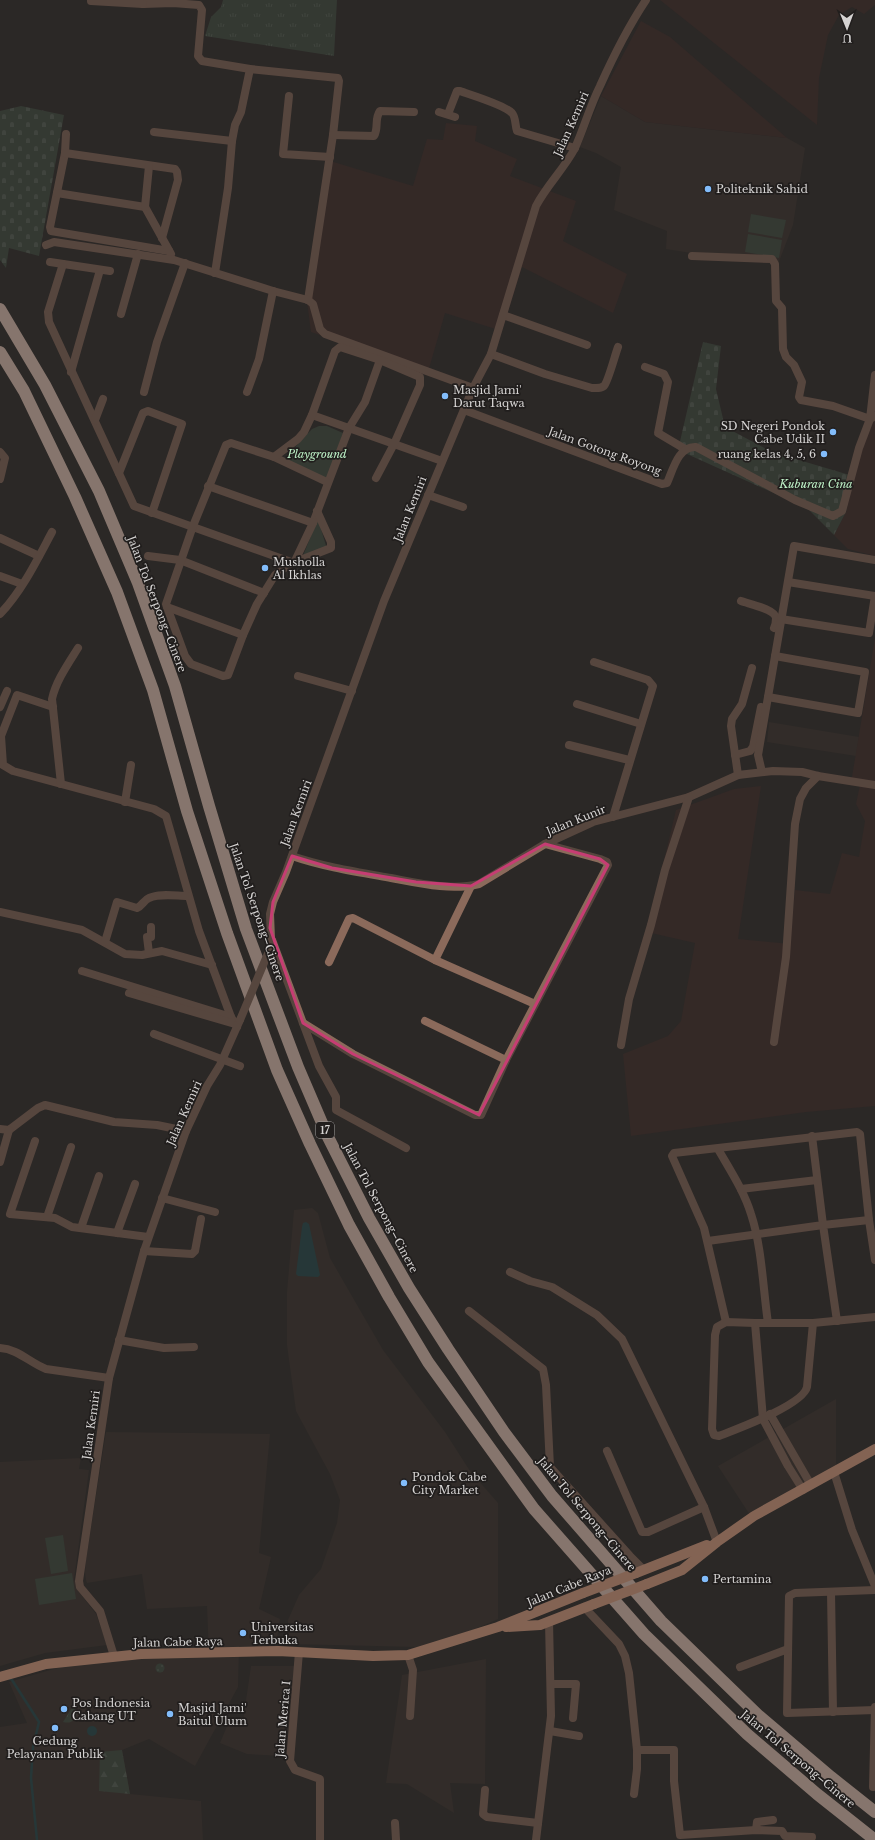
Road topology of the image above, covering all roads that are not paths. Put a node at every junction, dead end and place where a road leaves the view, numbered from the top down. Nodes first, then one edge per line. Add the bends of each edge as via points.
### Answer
1 (646, 0) edge
2 (91, 1) dead end
3 (143, 2) edge
4 (250, 69) junction
5 (289, 96) dead end
6 (414, 112) dead end
7 (440, 112) dead end
8 (154, 132) dead end
9 (66, 134) dead end
10 (333, 135) junction
11 (232, 140) junction
12 (575, 148) junction
13 (65, 153) junction
14 (330, 157) junction
15 (149, 166) junction
16 (57, 193) junction
17 (145, 207) junction
18 (162, 238) junction
19 (46, 245) dead end
20 (169, 251) junction
21 (138, 254) junction
22 (692, 256) dead end
23 (174, 260) junction
24 (50, 262) dead end
25 (185, 263) junction
26 (63, 264) junction
27 (100, 270) junction
28 (110, 272) dead end
29 (214, 273) junction
30 (273, 291) junction
31 (308, 300) junction
32 (0, 309) edge
33 (121, 314) dead end
34 (503, 315) junction
35 (587, 345) dead end
36 (618, 347) dead end
37 (0, 352) edge
38 (491, 354) junction
39 (380, 360) junction
40 (645, 367) dead end
41 (71, 372) junction
42 (875, 375) edge
43 (473, 388) junction
44 (144, 392) dead end
45 (247, 392) dead end
46 (103, 399) dead end
47 (464, 410) junction
48 (312, 415) junction
49 (872, 418) edge
50 (95, 420) junction
51 (349, 428) junction
52 (394, 444) junction
53 (685, 449) junction
54 (0, 452) edge
55 (274, 457) junction
56 (442, 460) junction
57 (119, 473) junction
58 (376, 478) dead end
59 (0, 479) edge
60 (327, 482) junction
61 (208, 486) junction
62 (428, 494) junction
63 (463, 507) dead end
64 (317, 511) junction
65 (152, 513) junction
66 (313, 523) junction
67 (193, 526) junction
68 (52, 532) dead end
69 (0, 538) edge
70 (39, 556) junction
71 (148, 556) dead end
72 (180, 560) junction
73 (875, 560) edge
74 (294, 563) junction
75 (0, 577) edge
76 (788, 582) junction
77 (22, 584) junction
78 (264, 593) junction
79 (875, 596) edge
80 (742, 601) dead end
81 (168, 607) junction
82 (0, 614) edge
83 (781, 619) junction
84 (242, 635) junction
85 (78, 648) dead end
86 (775, 656) junction
87 (594, 662) dead end
88 (752, 668) dead end
89 (298, 676) dead end
90 (7, 691) dead end
91 (352, 691) junction
92 (768, 697) junction
93 (577, 704) dead end
94 (0, 707) edge
95 (53, 707) junction
96 (641, 724) junction
97 (0, 736) edge
98 (570, 745) dead end
99 (735, 755) junction
100 (629, 760) junction
101 (131, 765) dead end
102 (762, 772) junction
103 (738, 776) junction
104 (818, 776) junction
105 (61, 784) junction
106 (875, 785) edge
107 (689, 797) junction
108 (125, 802) junction
109 (613, 817) junction
110 (545, 844) junction
111 (292, 856) junction
112 (471, 886) junction
113 (188, 896) junction
114 (0, 912) edge
115 (151, 927) dead end
116 (271, 939) junction
117 (105, 942) junction
118 (149, 953) junction
119 (435, 960) junction
120 (329, 962) dead end
121 (212, 965) junction
122 (82, 971) dead end
123 (129, 992) dead end
124 (535, 1004) junction
125 (425, 1021) dead end
126 (236, 1022) junction
127 (303, 1023) junction
128 (154, 1034) dead end
129 (774, 1042) dead end
130 (621, 1045) dead end
131 (222, 1059) junction
132 (506, 1060) junction
133 (240, 1066) dead end
134 (4, 1129) edge
135 (186, 1131) junction
136 (812, 1136) junction
137 (35, 1141) dead end
138 (71, 1147) dead end
139 (406, 1148) dead end
140 (718, 1149) junction
141 (0, 1162) edge
142 (99, 1176) dead end
143 (817, 1180) junction
144 (135, 1184) dead end
145 (741, 1189) junction
146 (162, 1198) junction
147 (215, 1212) dead end
148 (47, 1217) junction
149 (201, 1219) dead end
150 (869, 1220) junction
151 (822, 1225) junction
152 (81, 1228) junction
153 (117, 1233) junction
154 (756, 1234) junction
155 (148, 1237) junction
156 (708, 1241) junction
157 (144, 1251) junction
158 (875, 1260) edge
159 (510, 1272) dead end
160 (469, 1311) dead end
161 (875, 1317) edge
162 (838, 1321) junction
163 (726, 1322) junction
164 (768, 1323) junction
165 (813, 1323) junction
166 (755, 1324) junction
167 (119, 1340) junction
168 (194, 1347) dead end
169 (0, 1348) edge
170 (108, 1378) junction
171 (767, 1417) junction
172 (875, 1449) edge
173 (607, 1451) dead end
174 (834, 1472) junction
175 (807, 1487) junction
176 (704, 1507) junction
177 (717, 1542) junction
178 (640, 1571) junction
179 (875, 1586) edge
180 (875, 1590) edge
181 (831, 1592) junction
182 (589, 1605) junction
183 (549, 1621) junction
184 (498, 1628) junction
185 (788, 1649) junction
186 (300, 1652) junction
187 (408, 1655) junction
188 (114, 1656) junction
189 (740, 1667) dead end
190 (0, 1677) edge
191 (551, 1684) junction
192 (875, 1709) edge
193 (833, 1712) junction
194 (410, 1716) dead end
195 (573, 1718) dead end
196 (550, 1731) junction
197 (579, 1736) dead end
198 (637, 1750) junction
199 (873, 1787) dead end
200 (485, 1790) dead end
201 (634, 1794) dead end
202 (875, 1812) edge
203 (773, 1820) dead end
204 (395, 1823) dead end
205 (538, 1824) junction
206 (756, 1830) junction
207 (681, 1837) edge
208 (812, 1837) dead end
209 (320, 1840) edge
210 (396, 1840) edge
211 (536, 1840) edge
212 (875, 1840) edge

1 - 12 street, Jalan Kemiri via 600,86
2 - 3 street
3 - 4 street via 200,5 200,60
4 - 10 street via 338,78
4 - 11 street
5 - 14 street via 283,154
6 - 10 street via 380,111 376,117 374,136
7 - 12 street via 451,116 455,94 460,91 510,111 514,115 517,131
8 - 11 street
9 - 13 street
10 - 14 street
11 - 29 street via 228,188
12 - 34 street, Jalan Kemiri via 536,206
13 - 15 street
13 - 16 street
14 - 31 street
15 - 17 street
15 - 18 street via 175,169 178,176
16 - 17 street
16 - 20 street via 51,232
17 - 18 street
18 - 20 street
19 - 21 street via 54,242
20 - 23 street
21 - 23 street
21 - 33 street
22 - 49 street via 772,259 776,301 782,308 784,353 794,365 802,382 799,399
23 - 25 street
24 - 26 street
25 - 29 street
25 - 44 street via 157,342
26 - 27 street
26 - 41 street via 48,312 49,322
27 - 28 street
27 - 41 street
29 - 30 street
30 - 31 street
30 - 45 street via 259,358
31 - 43 street via 313,304 320,329 325,334
32 - 202 highway, Jalan Tol Serpong–Cinere / 17 via 45,385 99,491 132,569 175,686 246,929 298,1067 332,1144 369,1218 405,1281 504,1432 552,1496 660,1621 758,1715
34 - 35 street
34 - 38 street, Jalan Kemiri
36 - 38 street via 607,381 599,388 545,374
37 - 212 highway, Jalan Tol Serpong–Cinere / 17 via 24,391 117,592 153,690 187,811 227,933 277,1070 343,1211 389,1297 428,1362 534,1508 644,1634 747,1734
38 - 43 street, Jalan Kemiri
39 - 48 street via 342,347 337,348
39 - 51 street via 365,402
39 - 52 street via 420,377 420,385
40 - 53 street via 664,374 668,382 658,433
41 - 50 street
42 - 49 street
43 - 47 street, Jalan Kemiri
46 - 50 street
47 - 53 street, Jalan Gotong Royong via 662,484 667,483
47 - 56 street, Jalan Kemiri
48 - 51 street
48 - 55 street via 298,439
49 - 53 street via 859,448 842,512 833,516 795,500 696,447 690,446
50 - 57 street
51 - 52 street
51 - 60 street
52 - 56 street
52 - 58 street
54 - 59 street via 5,458
55 - 60 street
55 - 61 street via 231,443 226,444
56 - 62 street, Jalan Kemiri
57 - 65 street via 134,506
57 - 65 street via 143,413 148,412 182,424
60 - 64 street
61 - 66 street
61 - 67 street
62 - 63 street
62 - 91 street, Jalan Kemiri via 384,601
64 - 66 street
64 - 74 street via 331,542 331,548
65 - 67 street
66 - 74 street
67 - 72 street
67 - 74 street
68 - 70 street
69 - 70 street
70 - 77 street
71 - 72 street
72 - 78 street
72 - 81 street via 166,604
73 - 76 street via 794,546
74 - 78 street via 276,575
75 - 77 street
76 - 79 street
76 - 83 street
77 - 82 street
78 - 84 street
79 - 83 street via 869,633
80 - 99 street via 767,610 776,618 753,746 750,751
81 - 84 street
81 - 84 street via 190,664 223,676 228,675
83 - 86 street
85 - 95 street via 54,691
86 - 92 street
86 - 92 street via 865,672 858,713
87 - 96 street via 652,683 652,692
88 - 99 street via 742,704 732,719
89 - 91 street
90 - 94 street
91 - 111 street, Jalan Kemiri
92 - 102 street via 758,755
93 - 96 street
95 - 97 street via 17,695
95 - 105 street
96 - 100 street
97 - 105 street via 2,760 6,768
98 - 100 street
99 - 103 street
100 - 109 street
101 - 108 street
102 - 103 street, Jalan Kunir
102 - 104 street, Jalan Kunir via 802,772
103 - 107 street, Jalan Kunir
104 - 106 street, Jalan Kunir
104 - 129 street via 806,788 800,799 795,824 786,957
105 - 108 street
107 - 109 street, Jalan Kunir
107 - 130 street via 665,870 633,985
108 - 113 street via 154,809 166,816
109 - 110 street, Jalan Kunir via 593,822
110 - 112 street, Jalan Kunir via 479,884
110 - 124 street via 600,859 608,865
111 - 112 street, Jalan Kunir via 332,868 416,882
111 - 116 street, Jalan Kemiri via 272,908
112 - 119 street
113 - 117 street via 153,896 137,908 117,902
113 - 121 street
114 - 117 street via 76,928
115 - 118 street via 151,937 147,937
116 - 126 street, Jalan Kemiri, bridge
116 - 127 street
117 - 118 street via 125,954
118 - 121 street via 162,951
119 - 120 street via 351,918
119 - 124 street
121 - 126 street
122 - 126 street
123 - 126 street
124 - 132 street
125 - 132 street
126 - 131 street, Jalan Kemiri
127 - 132 street via 354,1054 475,1115 482,1113
127 - 139 street via 319,1066 336,1097 336,1110
128 - 131 street
131 - 133 street
131 - 135 street, Jalan Kemiri
134 - 135 street via 45,1105 114,1122 157,1125
134 - 141 street
135 - 146 street, Jalan Kemiri
136 - 140 street
136 - 143 street
136 - 150 street via 856,1132 860,1134
137 - 148 street via 10,1214
138 - 148 street
140 - 145 street
140 - 156 street via 674,1153 672,1156
142 - 152 street
143 - 145 street
143 - 151 street
144 - 153 street
145 - 154 street
146 - 147 street
146 - 155 street, Jalan Kemiri
148 - 152 street
149 - 157 street via 195,1251 192,1254
150 - 151 street
150 - 158 street
151 - 154 street
151 - 162 street
152 - 153 street
153 - 155 street
154 - 156 street
154 - 164 street
155 - 157 street, Jalan Kemiri
156 - 163 street
157 - 167 street, Jalan Kemiri
159 - 176 street via 552,1287 597,1315 622,1339
160 - 178 street via 543,1369 550,1467 630,1556
161 - 162 street
162 - 165 street
163 - 166 street
163 - 171 street via 717,1327 715,1335 712,1429 714,1435 719,1436
164 - 165 street
164 - 166 street
165 - 171 street via 806,1391
166 - 171 street
167 - 168 street via 164,1348
167 - 170 street, Jalan Kemiri
169 - 170 street via 14,1351 46,1369
170 - 188 street, Jalan Kemiri via 79,1581 80,1587 100,1611
171 - 175 street via 788,1466
172 - 174 main road, Jalan Cabe Raya
173 - 176 street via 642,1532 648,1532
174 - 175 main road, Jalan Cabe Raya
174 - 179 street via 852,1530
175 - 177 main road, Jalan Cabe Raya via 754,1516
176 - 177 street
177 - 178 main road, Jalan Cabe Raya
177 - 182 main road, Jalan Cabe Raya, bridge via 682,1570
178 - 184 main road, Jalan Cabe Raya, bridge
180 - 181 street
181 - 185 street via 795,1593 789,1596
181 - 193 street
182 - 183 main road, Jalan Cabe Raya
182 - 198 street via 619,1644 625,1656
183 - 184 main road, Jalan Cabe Raya via 540,1625
183 - 191 street
184 - 187 main road, Jalan Cabe Raya
185 - 189 street
185 - 193 street via 787,1713
186 - 187 main road, Jalan Cabe Raya
186 - 188 main road, Jalan Cabe Raya
186 - 209 street, Jalan Merica I via 290,1761 295,1770 320,1780
187 - 194 street via 413,1670
188 - 190 main road, Jalan Cabe Raya via 46,1664
191 - 195 street via 576,1684
191 - 196 street
192 - 193 street
192 - 199 street
196 - 197 street
196 - 205 street
198 - 201 street
198 - 207 street via 674,1750 674,1781
200 - 205 street via 482,1809 487,1817
203 - 206 street via 757,1822
204 - 210 street
205 - 211 street
206 - 207 street
206 - 208 street via 782,1831 785,1836

